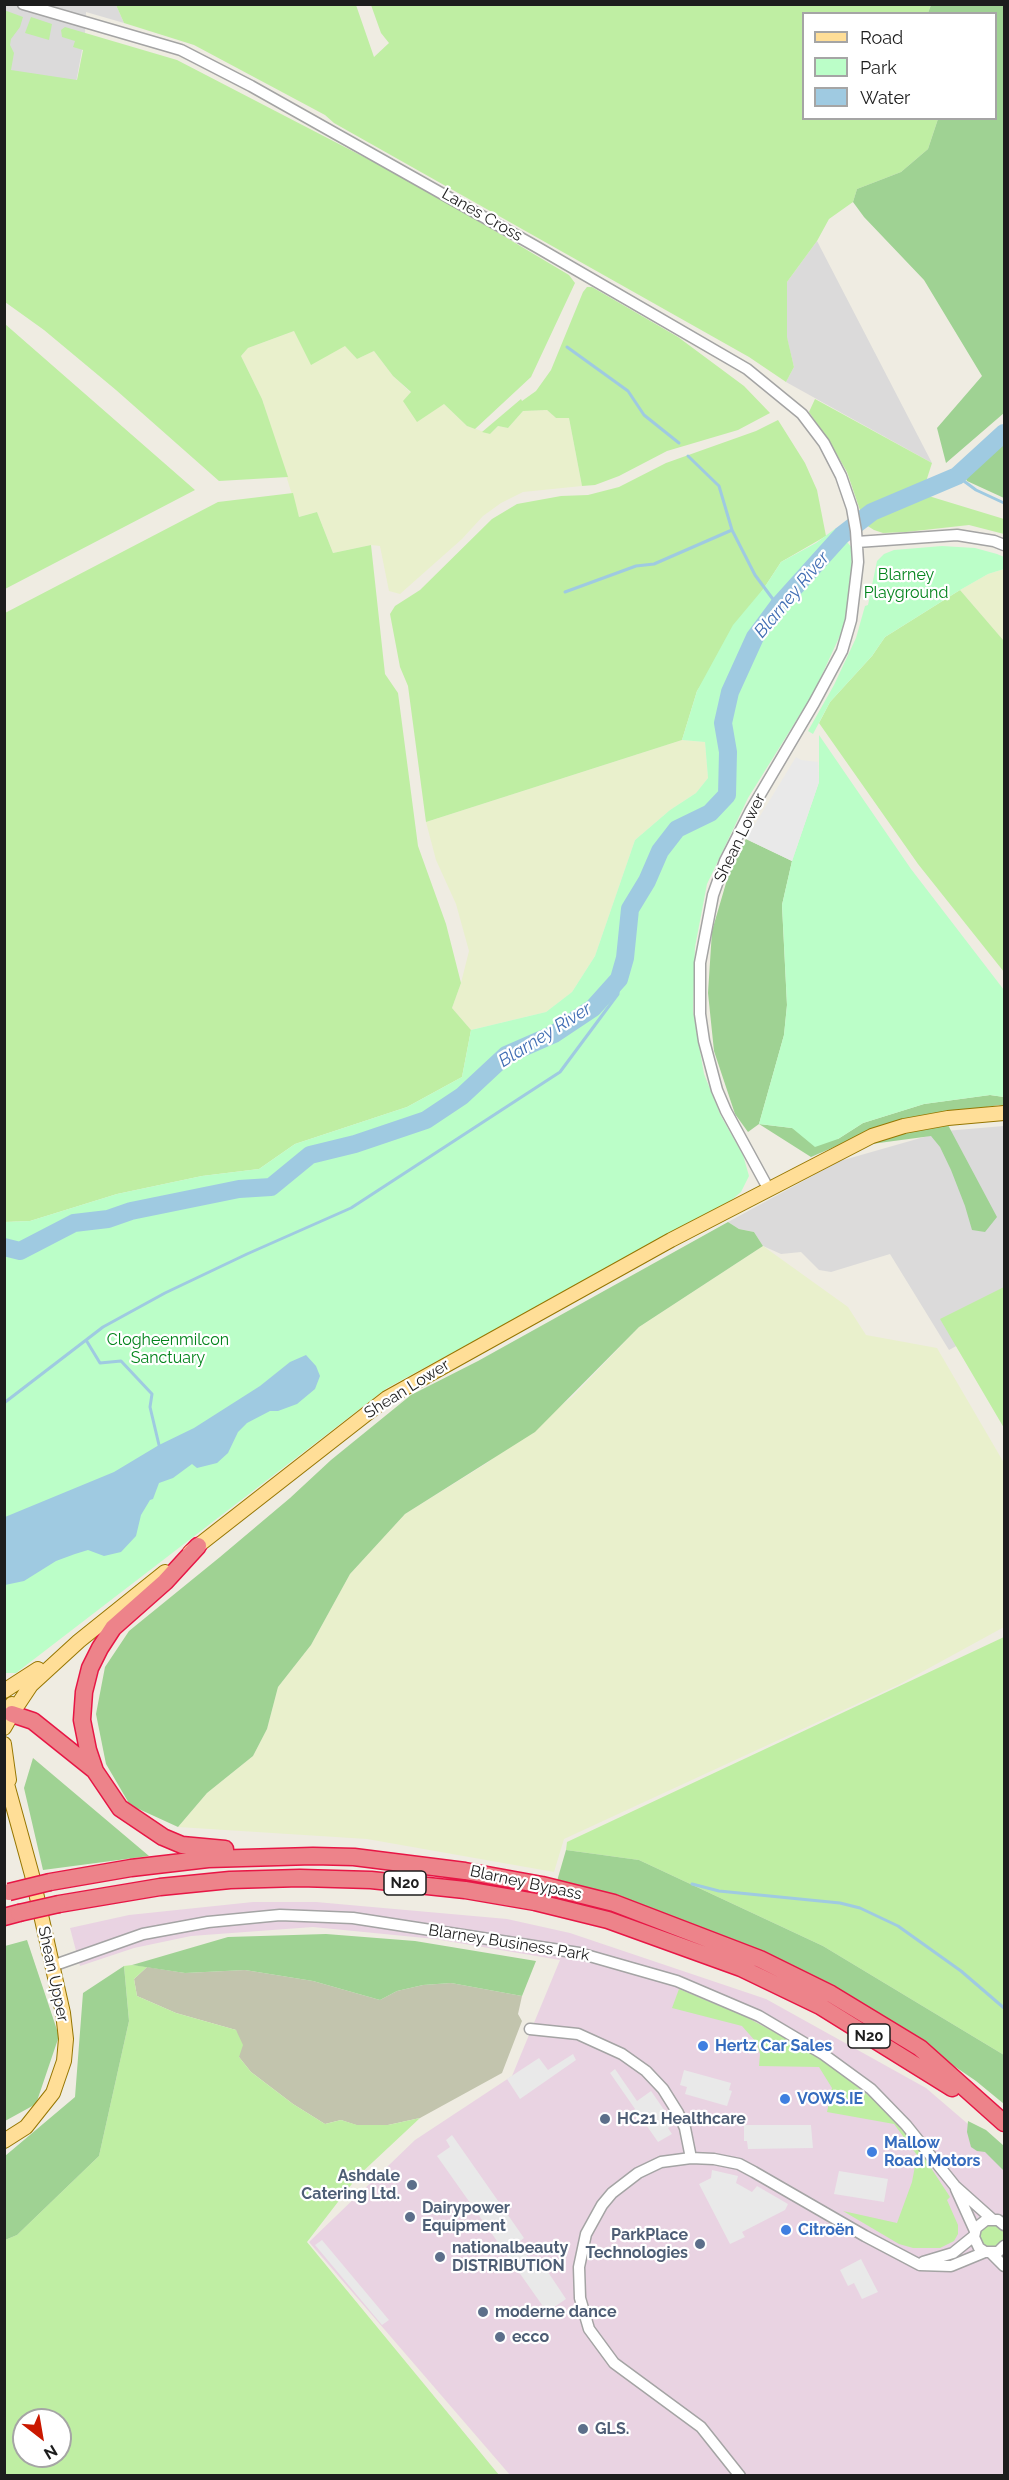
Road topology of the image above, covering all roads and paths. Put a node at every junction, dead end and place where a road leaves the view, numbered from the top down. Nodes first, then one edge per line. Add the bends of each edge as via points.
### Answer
1 (23, 4) edge
2 (856, 536) junction
3 (880, 539) junction
4 (1005, 545) edge
5 (858, 562) junction
6 (1005, 1113) edge
7 (768, 1188) junction
8 (198, 1546) junction
9 (79, 1641) junction
10 (4, 1692) edge
11 (10, 1719) edge
12 (4, 1743) edge
13 (95, 1771) junction
14 (4, 1773) edge
15 (10, 1788) junction
16 (354, 1857) junction
17 (7, 1893) edge
18 (12, 1915) edge
19 (52, 1966) junction
20 (530, 2029) dead end
21 (998, 2118) edge
22 (4, 2140) edge
23 (691, 2158) junction
24 (955, 2186) junction
25 (992, 2219) junction
26 (1005, 2225) edge
27 (975, 2234) junction
28 (1005, 2246) edge
29 (988, 2252) junction
30 (917, 2263) junction
31 (1005, 2266) edge
32 (740, 2475) edge

1 - 2 street, Lanes Cross via 181,50 208,63 454,199 747,369 802,414 824,443 841,476
2 - 3 street
2 - 5 street, Shean Lower
3 - 4 street via 957,535
3 - 5 street via 861,553
5 - 7 street, Shean Lower via 851,620 842,651 725,861 705,927 699,989 704,1041 726,1111
6 - 7 main road, Shean Lower via 903,1126 872,1136
7 - 8 main road, Shean Lower via 396,1393
8 - 9 main road, Shean Lower
8 - 13 highway via 113,1628 95,1658 84,1692 82,1720
9 - 10 main road, Shean Lower
9 - 11 main road, Shean Lower via 31,1685
10 - 11 main road via 11,1701
11 - 12 main road, Shean Upper
11 - 13 highway via 33,1721
12 - 15 main road, Shean Upper
13 - 16 highway via 120,1808 163,1838 182,1845
14 - 15 main road, Shean Upper
15 - 19 main road, Shean Upper
16 - 17 highway, Blarney Bypass / N20, bridge via 208,1859 131,1868
16 - 21 highway, Blarney Bypass / N20 via 465,1871 614,1903 760,1959 831,1994 920,2048
18 - 21 highway, Blarney Bypass / N20, bridge via 160,1887 300,1878 382,1881 535,1902 608,1920 741,1968 820,2006
19 - 22 main road, Shean Upper via 63,2013 64,2061 45,2106 26,2127
19 - 24 street, Blarney Business Park via 143,1934 280,1915 353,1918 579,1953 677,1981 788,2032 871,2089
20 - 23 street via 578,2034 622,2054 646,2071 678,2113
23 - 30 street via 739,2164
23 - 32 street via 648,2167 602,2205 586,2234 579,2267 580,2298 589,2329 614,2363 701,2427
24 - 25 street, Blarney Business Park
24 - 27 street
25 - 26 street, Blarney Business Park
25 - 27 street via 981,2222
27 - 29 street via 979,2248
27 - 30 street via 953,2253
28 - 29 street via 998,2252
29 - 30 street via 951,2266
29 - 31 street

